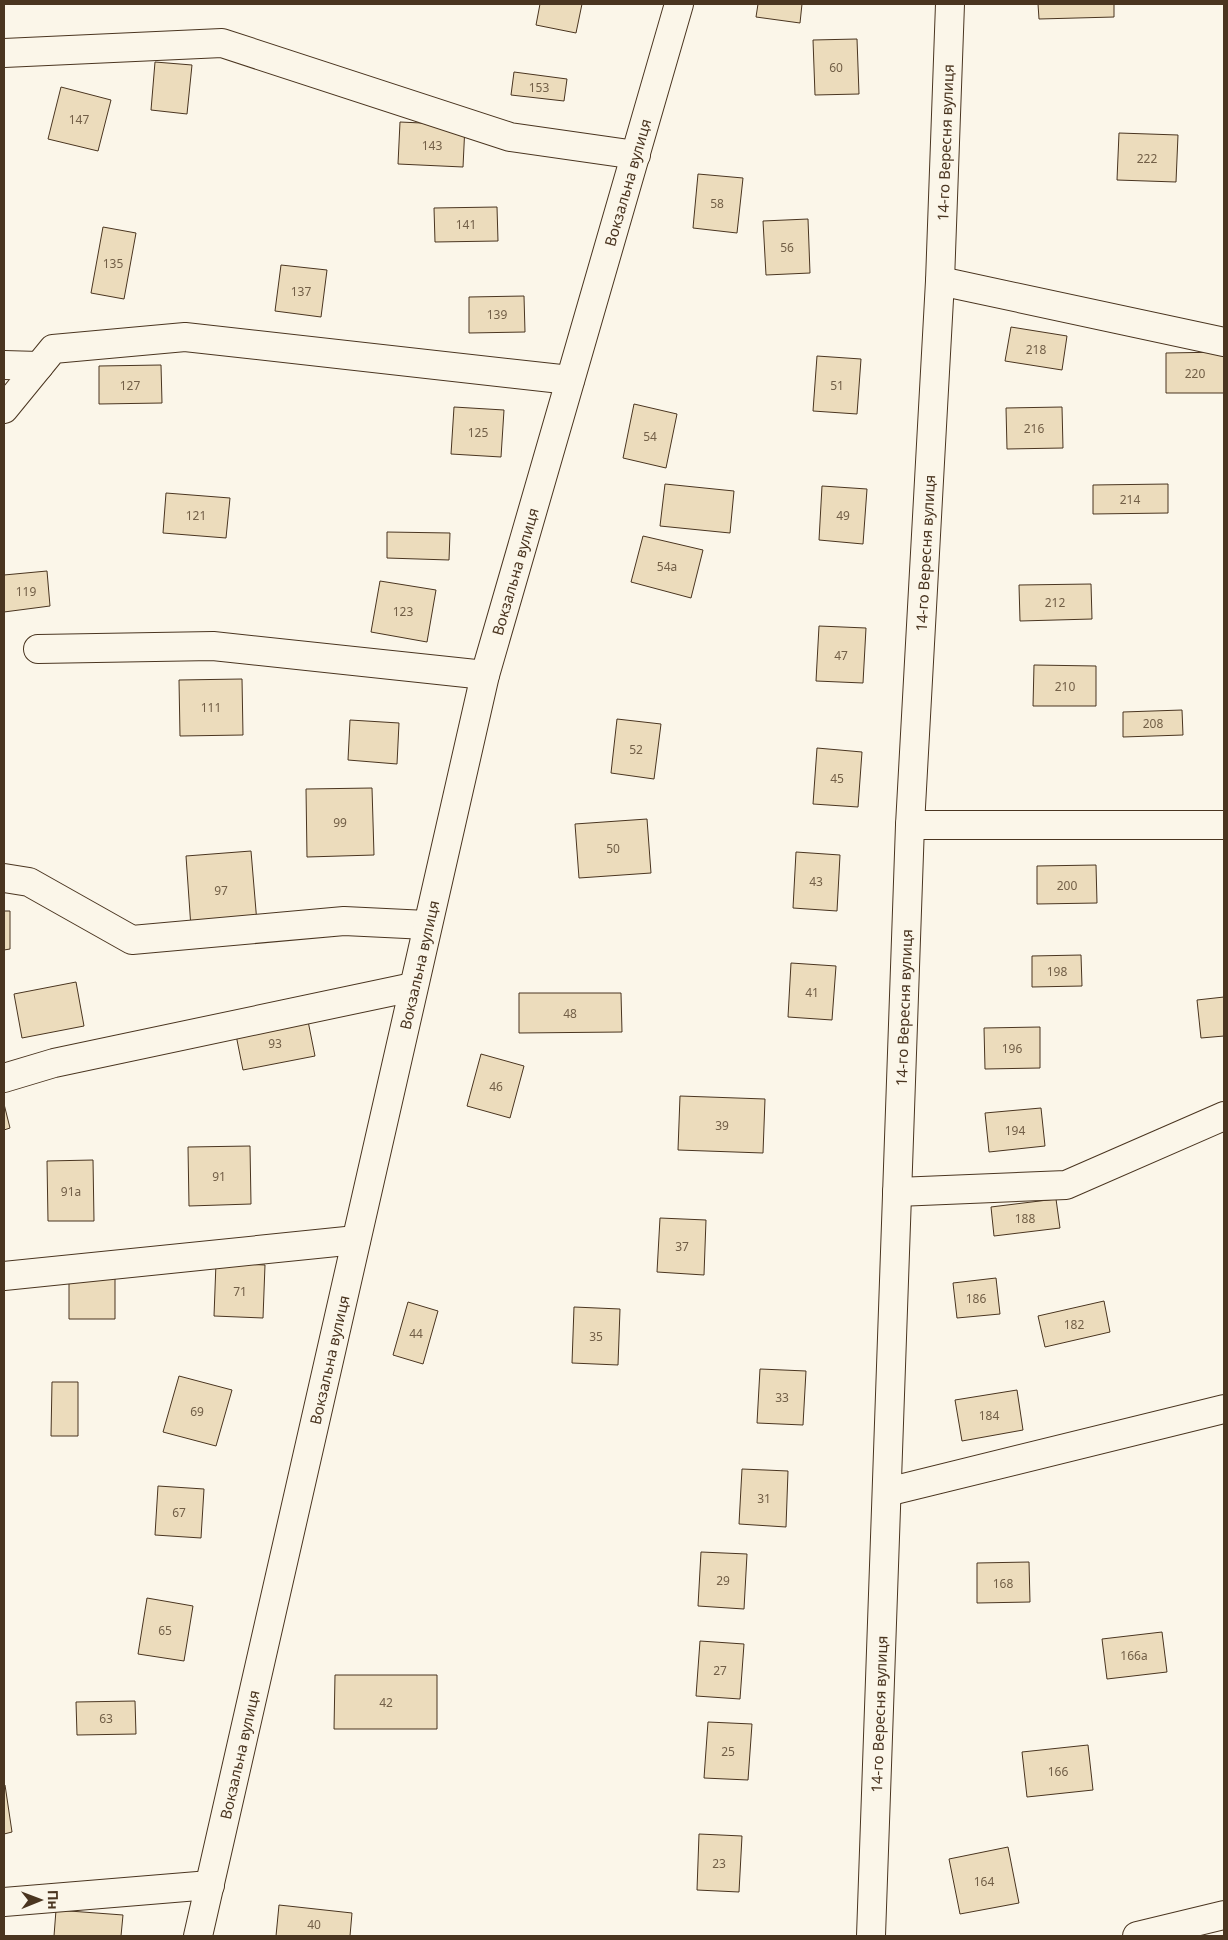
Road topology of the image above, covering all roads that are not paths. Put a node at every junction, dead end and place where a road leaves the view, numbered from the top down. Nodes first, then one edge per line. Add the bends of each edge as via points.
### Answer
1 (679, 4) edge
2 (950, 4) edge
3 (4, 53) edge
4 (636, 155) junction
5 (940, 282) junction
6 (1224, 342) edge
7 (4, 365) edge
8 (39, 366) junction
9 (570, 380) junction
10 (4, 409) edge
11 (38, 649) dead end
12 (485, 675) junction
13 (910, 825) junction
14 (1224, 825) edge
15 (4, 878) edge
16 (427, 925) junction
17 (413, 987) junction
18 (4, 1078) edge
19 (1224, 1116) edge
20 (897, 1192) junction
21 (356, 1240) junction
22 (4, 1276) edge
23 (1224, 1409) edge
24 (887, 1492) junction
25 (210, 1885) junction
26 (4, 1902) edge
27 (1224, 1915) edge
28 (198, 1936) edge
29 (871, 1936) edge
30 (1137, 1936) edge

1 - 4 street, Вокзальна вулиця
2 - 5 street, 14-го Вересня вулиця
3 - 4 street via 222,43 510,137
4 - 9 street, Вокзальна вулиця
5 - 6 street
5 - 13 street, 14-го Вересня вулиця
7 - 8 street
8 - 9 street via 53,350 185,337
8 - 10 street
9 - 12 street, Вокзальна вулиця
11 - 12 street via 212,646
12 - 16 street, Вокзальна вулиця
13 - 14 street
13 - 20 street, 14-го Вересня вулиця
15 - 16 street via 29,882 132,940 344,921
16 - 17 street, Вокзальна вулиця
17 - 18 street via 54,1063
17 - 21 street, Вокзальна вулиця
19 - 20 street via 1066,1185
20 - 24 street, 14-го Вересня вулиця
21 - 22 street
21 - 25 street, Вокзальна вулиця
23 - 24 street
24 - 29 street, 14-го Вересня вулиця
25 - 26 street
25 - 28 street, Вокзальна вулиця
27 - 30 street

